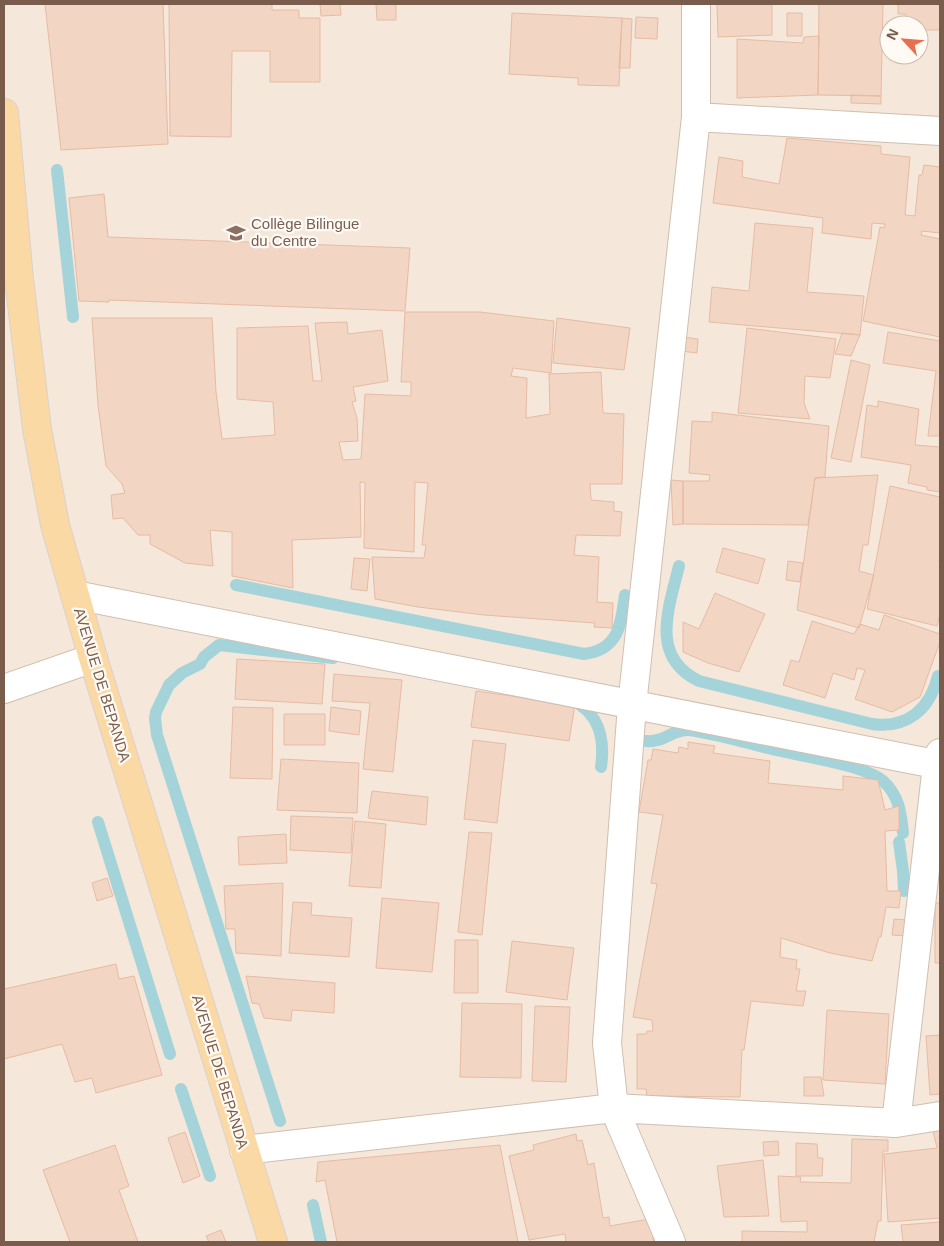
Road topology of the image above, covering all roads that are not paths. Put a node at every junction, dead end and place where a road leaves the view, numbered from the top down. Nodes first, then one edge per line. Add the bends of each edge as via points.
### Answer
1 (696, 4) edge
2 (4, 112) edge
3 (696, 116) junction
4 (940, 131) edge
5 (75, 595) junction
6 (93, 658) junction
7 (4, 689) edge
8 (632, 705) junction
9 (939, 761) edge
10 (614, 1108) junction
11 (940, 1116) edge
12 (896, 1123) junction
13 (244, 1150) junction
14 (273, 1242) edge
15 (671, 1242) edge

1 - 3 street
2 - 5 main road, AVENUE DE BEPANDA via 37,429 55,525
3 - 4 street
3 - 8 street
5 - 6 main road, AVENUE DE BEPANDA
5 - 8 street
6 - 7 street
6 - 13 main road, AVENUE DE BEPANDA
8 - 9 street
8 - 10 street via 608,1043
9 - 12 street
10 - 12 street
10 - 13 street
10 - 15 street
11 - 12 street
13 - 14 main road, AVENUE DE BEPANDA

